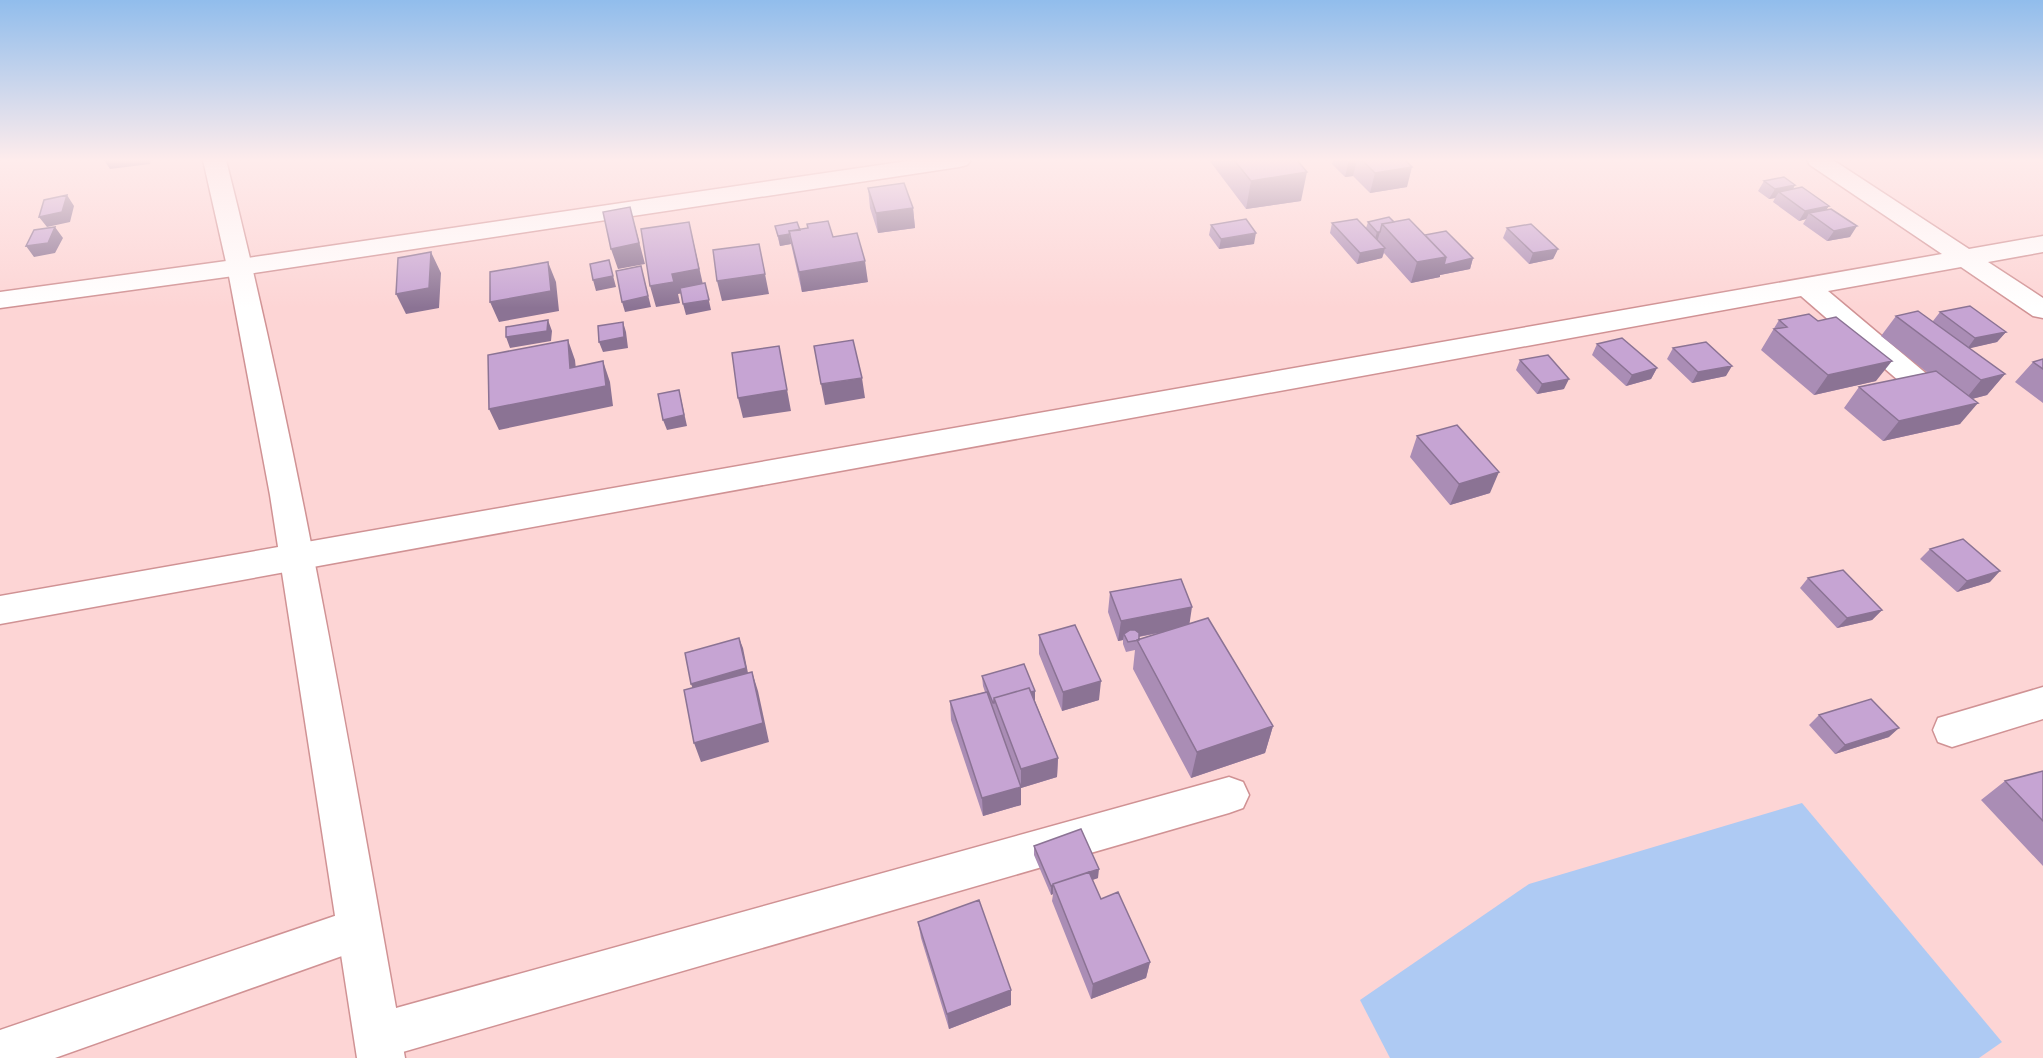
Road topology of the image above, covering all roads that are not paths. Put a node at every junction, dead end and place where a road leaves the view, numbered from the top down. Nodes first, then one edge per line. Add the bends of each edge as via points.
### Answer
1 (226, 209) edge
2 (628, 209) edge
3 (1892, 209) edge
4 (2043, 244) edge
5 (1967, 259) junction
6 (241, 267) junction
7 (1807, 287) junction
8 (0, 300) edge
9 (2043, 310) edge
10 (1932, 393) edge
11 (299, 555) junction
12 (0, 610) edge
13 (2043, 703) edge
14 (1952, 730) dead end
15 (1229, 795) dead end
16 (358, 930) junction
17 (379, 1047) edge
18 (0, 1053) edge

1 - 6 street
2 - 6 street
3 - 5 street
4 - 5 street
5 - 7 street
5 - 9 street
6 - 8 street
6 - 11 street
7 - 10 street
7 - 11 street
11 - 12 street
11 - 16 street
13 - 14 street
15 - 17 street
16 - 17 street
16 - 18 street

